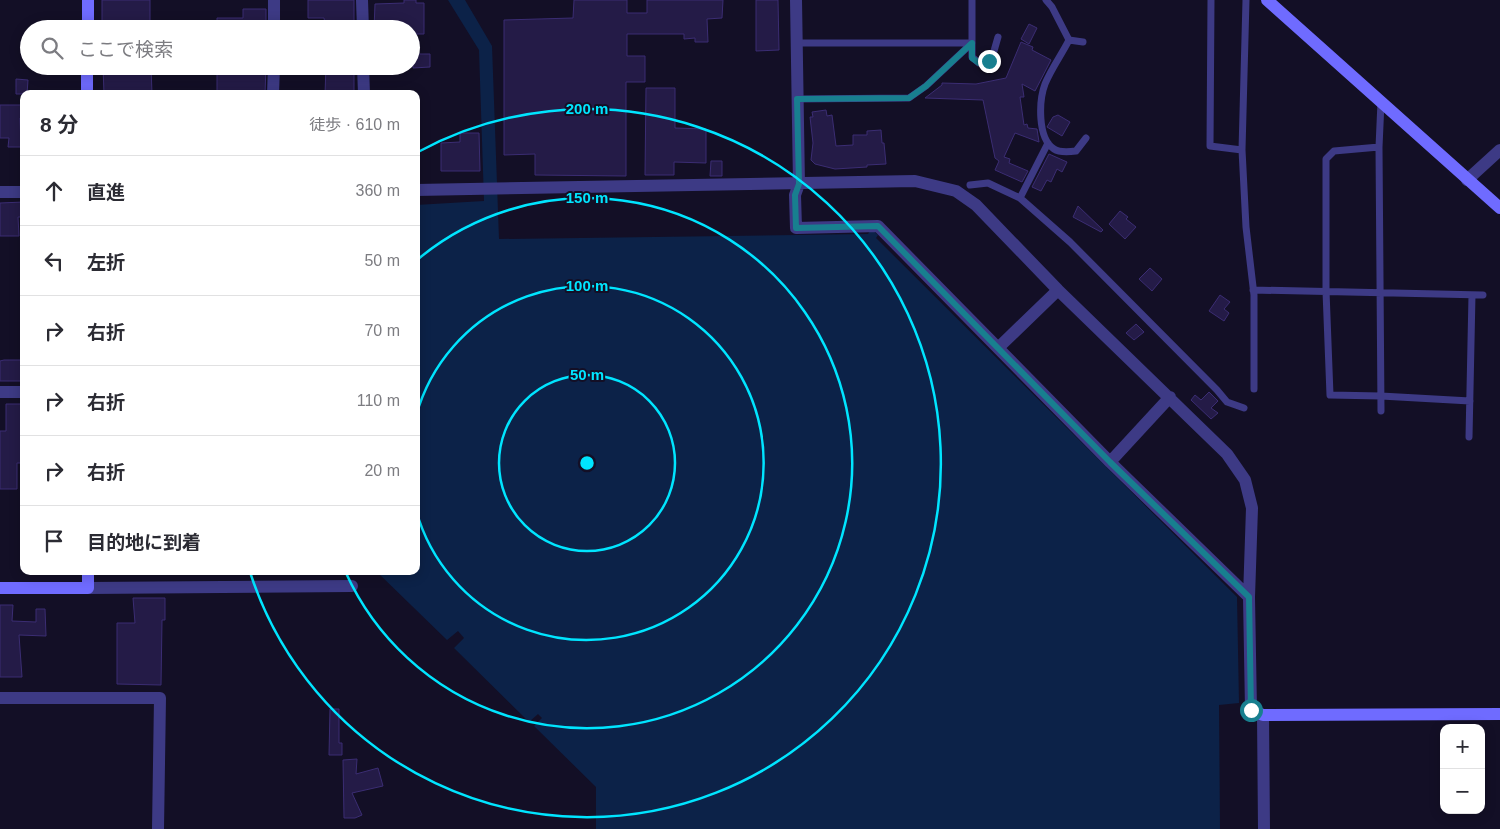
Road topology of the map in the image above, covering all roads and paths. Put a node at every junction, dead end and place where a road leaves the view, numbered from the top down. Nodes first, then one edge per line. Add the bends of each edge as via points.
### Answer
1 (88, 0) edge
2 (274, 0) edge
3 (362, 0) edge
4 (796, 0) edge
5 (972, 0) edge
6 (1046, 0) edge
7 (1211, 0) edge
8 (1246, 0) edge
9 (1267, 0) edge
10 (88, 20) edge
11 (274, 20) edge
12 (363, 20) edge
13 (998, 36) dead end
14 (1069, 40) junction
15 (1083, 42) dead end
16 (796, 43) junction
17 (972, 43) junction
18 (88, 75) edge
19 (274, 75) edge
20 (363, 75) edge
21 (87, 90) edge
22 (273, 90) edge
23 (364, 90) edge
24 (797, 99) junction
25 (1381, 102) junction
26 (1086, 138) dead end
27 (1048, 143) junction
28 (1379, 146) junction
29 (1242, 150) junction
30 (1500, 150) edge
31 (1467, 180) junction
32 (799, 184) junction
33 (970, 185) dead end
34 (420, 190) edge
35 (0, 192) edge
36 (20, 192) edge
37 (1020, 198) junction
38 (1500, 208) edge
39 (1058, 290) junction
40 (1253, 290) junction
41 (1326, 291) junction
42 (1380, 292) junction
43 (1472, 295) junction
44 (1483, 295) dead end
45 (998, 348) junction
46 (1254, 389) dead end
47 (0, 392) edge
48 (20, 392) edge
49 (1381, 396) junction
50 (1170, 397) junction
51 (1470, 401) junction
52 (1244, 408) dead end
53 (1381, 411) dead end
54 (1469, 437) dead end
55 (1110, 462) junction
56 (88, 575) edge
57 (352, 586) dead end
58 (0, 588) edge
59 (88, 588) junction
60 (1249, 597) junction
61 (0, 698) edge
62 (1257, 712) junction
63 (1500, 714) edge
64 (158, 829) edge
65 (1264, 829) edge

1 - 10 street
2 - 11 street
3 - 12 street
4 - 16 street
5 - 17 lane
6 - 14 lane
7 - 29 lane via 1210,146
8 - 29 lane
9 - 25 street
13 - 17 lane via 989,61 979,63 972,58
14 - 15 lane
14 - 27 lane via 1045,83 1040,107
16 - 17 lane
16 - 24 street
17 - 24 lane via 909,98
18 - 21 street
19 - 22 street
20 - 23 street
24 - 32 street
25 - 28 lane
25 - 31 street
26 - 27 lane via 1076,151 1071,152 1054,150
27 - 37 lane
28 - 41 lane via 1334,151 1326,159
28 - 42 lane
29 - 40 lane
30 - 31 street
31 - 38 street
32 - 34 street
32 - 39 street via 916,181 956,191 976,205
32 - 45 street via 795,195 796,228 878,226
33 - 37 lane via 988,183
35 - 36 street
37 - 52 lane via 1070,242 1227,402
39 - 45 street
39 - 50 street
40 - 41 lane
40 - 46 lane
41 - 42 lane
41 - 49 lane via 1330,395
42 - 43 lane
42 - 49 lane
43 - 44 lane
43 - 51 lane
45 - 55 street
47 - 48 street
49 - 51 lane
49 - 53 lane
50 - 55 street
50 - 60 street via 1227,454 1244,480 1252,508
51 - 54 lane
55 - 60 street
56 - 59 street
57 - 59 street
58 - 59 street
60 - 62 street
61 - 64 street via 160,698
62 - 63 street
62 - 65 street

